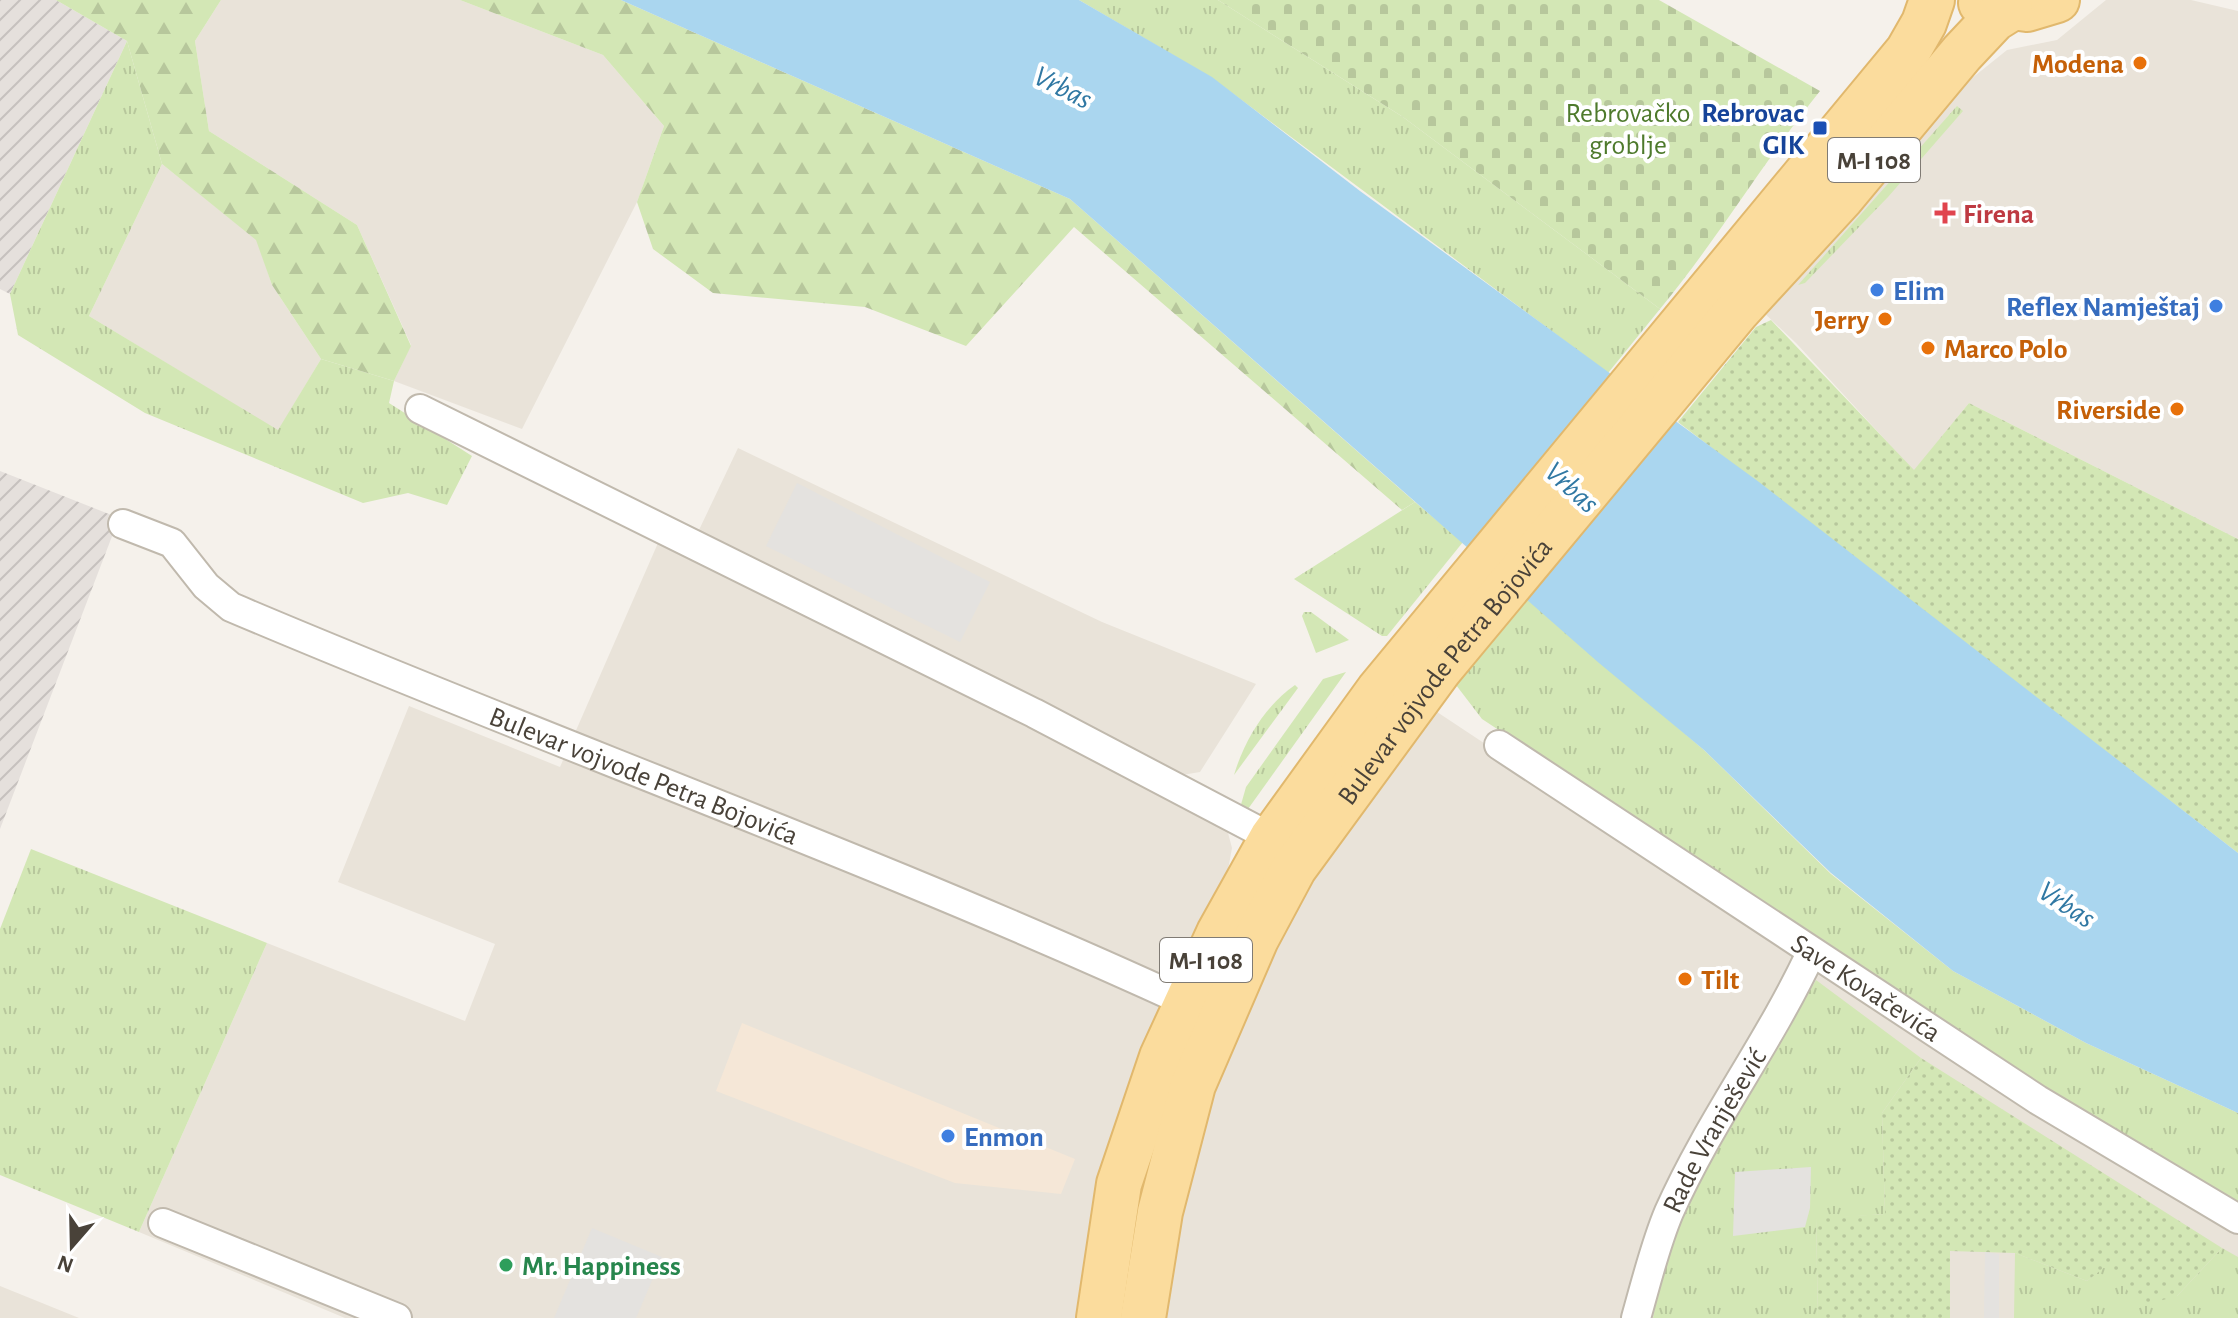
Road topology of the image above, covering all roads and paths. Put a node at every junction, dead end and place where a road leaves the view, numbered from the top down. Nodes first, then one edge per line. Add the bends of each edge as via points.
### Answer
1 (1932, 0) edge
2 (2057, 0) edge
3 (1992, 4) edge
4 (1724, 299) junction
5 (420, 409) dead end
6 (123, 524) dead end
7 (1426, 659) junction
8 (1499, 745) dead end
9 (1272, 838) junction
10 (1811, 953) junction
11 (1186, 1002) junction
12 (2238, 1219) edge
13 (163, 1223) dead end
14 (397, 1318) edge
15 (1099, 1318) edge
16 (1143, 1318) edge
17 (1636, 1318) edge

1 - 4 main road, Bulevar vojvode Petra Bojovića / M-I 108 via 1914,44
2 - 3 main road, M-I 108 via 2027,9
3 - 4 main road, Bulevar vojvode Petra Bojovića / M-I 108 via 1994,19 1852,186
4 - 7 main road, Bulevar vojvode Petra Bojovića / M-I 108
5 - 9 street via 1034,713
6 - 11 street, Bulevar vojvode Petra Bojovića via 172,543 206,586 231,607 983,912
7 - 9 main road, Bulevar vojvode Petra Bojovića / M-I 108
7 - 16 main road, Bulevar vojvode Petra Bojovića / M-I 108 via 1294,868 1244,965 1181,1125
8 - 10 street, Save Kovačevića
9 - 11 main road, Bulevar vojvode Petra Bojovića / M-I 108
10 - 12 street, Save Kovačevića via 2038,1100
10 - 17 street, Rade Vranješević via 1668,1214
11 - 15 main road, Bulevar vojvode Petra Bojovića / M-I 108 via 1119,1184
13 - 14 street

